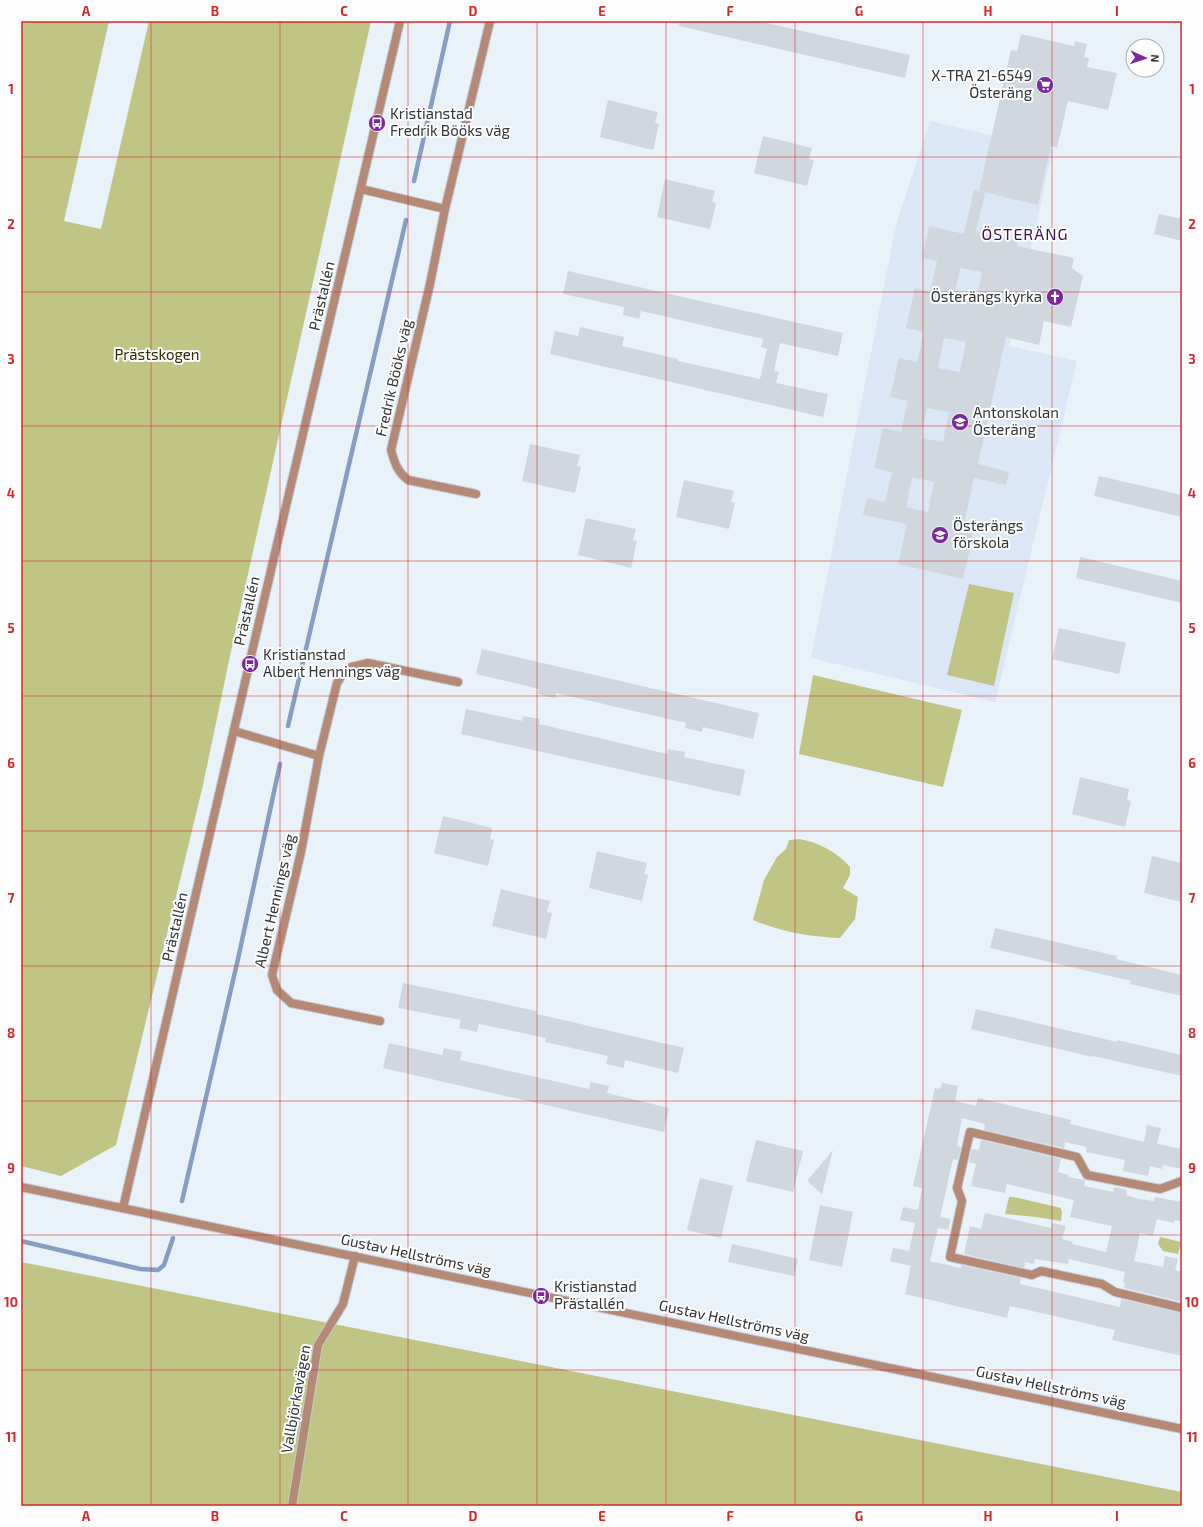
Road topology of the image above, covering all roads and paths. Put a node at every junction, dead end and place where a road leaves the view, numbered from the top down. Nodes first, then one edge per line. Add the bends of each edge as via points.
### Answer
1 (400, 21) edge
2 (490, 21) edge
3 (362, 189) junction
4 (445, 210) junction
5 (476, 494) dead end
6 (458, 682) dead end
7 (234, 731) junction
8 (319, 756) junction
9 (380, 1021) dead end
10 (1182, 1181) edge
11 (21, 1187) edge
12 (123, 1208) junction
13 (355, 1256) junction
14 (1182, 1308) edge
15 (1182, 1429) edge
16 (292, 1506) edge

1 - 3 street, Prästallén
2 - 4 street, Fredrik Bööks väg
3 - 4 street
3 - 7 street, Prästallén
4 - 5 street, Fredrik Bööks väg via 391,450 400,473 408,480
6 - 8 street, Albert Hennings väg via 368,663 351,667 337,683
7 - 8 street
7 - 12 street, Prästallén
8 - 9 street, Albert Hennings väg via 301,852 272,975 277,990 291,1003
10 - 14 street via 1160,1189 1087,1175 1077,1157 970,1132 957,1188 962,1201 950,1257 1032,1275 1042,1271 1102,1284 1115,1292
11 - 12 street, Gustav Hellströms väg
12 - 13 street, Gustav Hellströms väg
13 - 15 street, Gustav Hellströms väg
13 - 16 street, Vallbjörkavägen via 343,1304 318,1345

